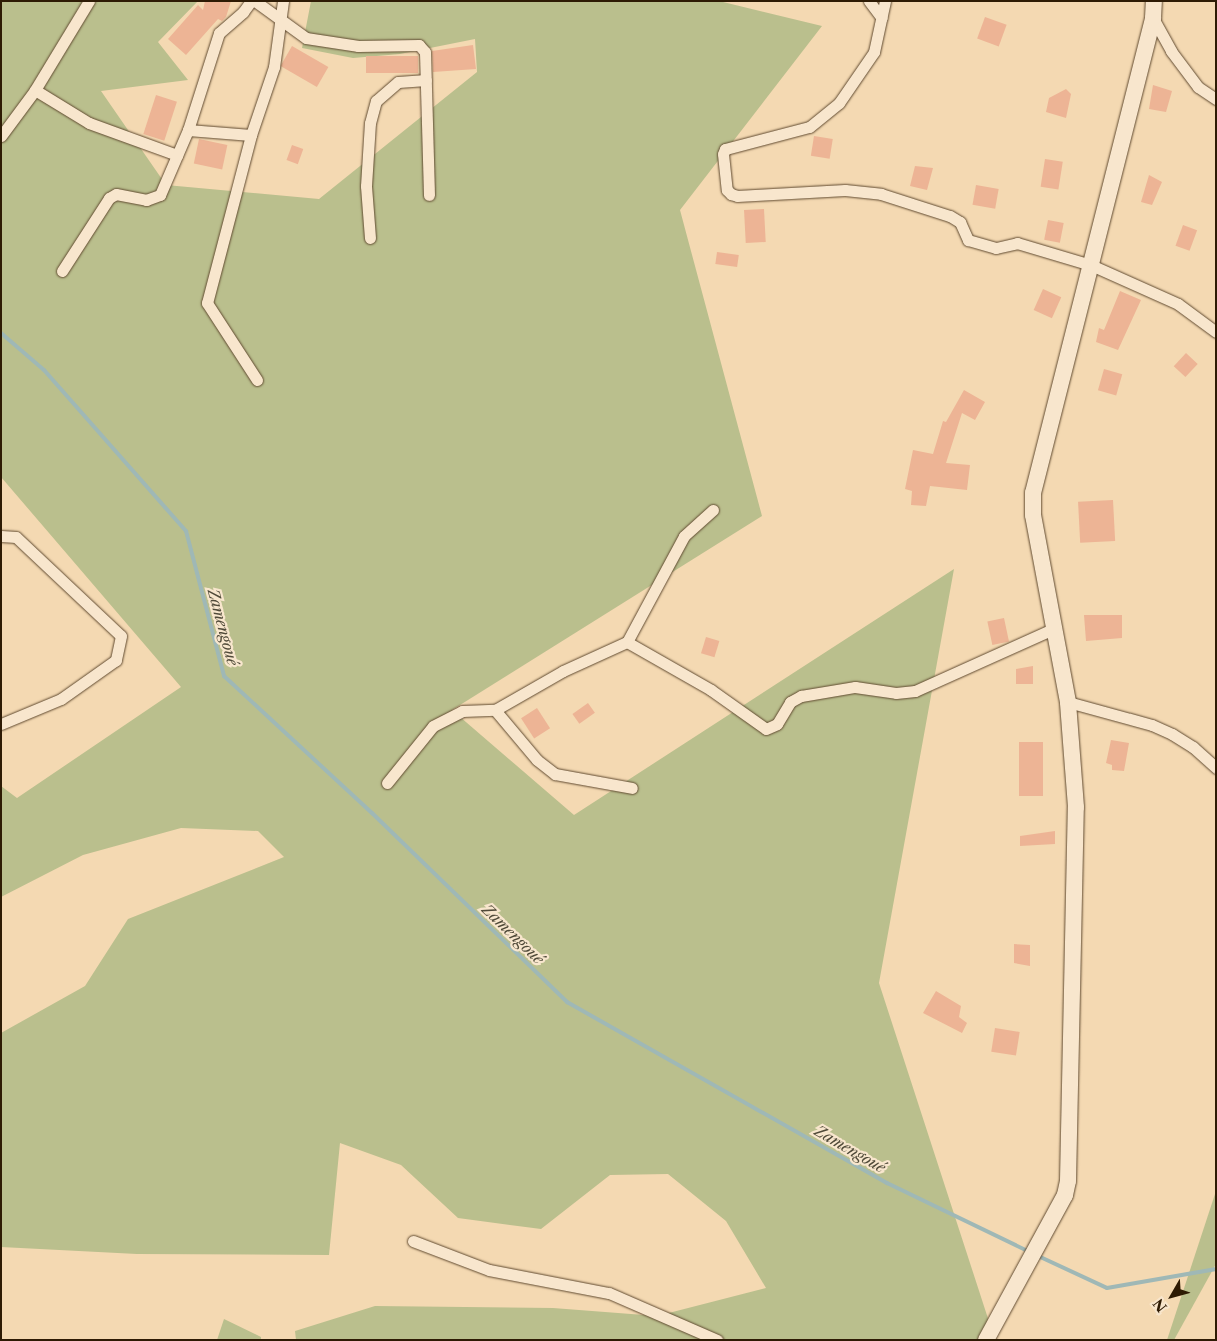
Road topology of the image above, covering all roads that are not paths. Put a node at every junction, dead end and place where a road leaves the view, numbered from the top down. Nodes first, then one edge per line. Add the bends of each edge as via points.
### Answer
1 (89, 1) edge
2 (250, 1) edge
3 (255, 1) edge
4 (283, 1) edge
5 (869, 1) edge
6 (885, 1) edge
7 (1154, 1) edge
8 (280, 17) junction
9 (882, 18) junction
10 (1153, 18) junction
11 (426, 80) junction
12 (35, 90) junction
13 (1216, 99) edge
14 (188, 130) junction
15 (251, 135) junction
16 (1, 136) edge
17 (177, 155) junction
18 (429, 195) dead end
19 (370, 238) dead end
20 (1091, 265) junction
21 (62, 271) dead end
22 (1216, 332) edge
23 (257, 380) dead end
24 (713, 510) dead end
25 (1, 536) edge
26 (1055, 628) junction
27 (627, 642) junction
28 (1068, 702) junction
29 (495, 710) junction
30 (1, 724) edge
31 (1216, 768) edge
32 (387, 784) dead end
33 (632, 788) dead end
34 (413, 1241) dead end
35 (717, 1340) edge
36 (986, 1340) edge

1 - 12 street
2 - 14 street via 243,12 219,33
3 - 8 street
4 - 8 street
5 - 9 street
6 - 9 street
7 - 10 street
8 - 11 street via 306,38 317,41 358,46 419,45 425,52
8 - 15 street via 278,52
9 - 20 street via 874,52 839,103 824,117 795,132 725,149 727,190 737,196 846,190 881,194 950,216 960,222 968,240 996,248 1017,242
10 - 13 street via 1171,51 1198,86
10 - 20 street
11 - 18 street
11 - 19 street via 398,82 376,101 370,123 366,186
12 - 16 street
12 - 17 street via 89,123
14 - 15 street
14 - 17 street
15 - 23 street via 207,303
17 - 21 street via 160,194 153,199 116,194 108,198
20 - 22 street via 1178,304
20 - 26 street via 1033,494 1032,515
24 - 27 street via 684,536
25 - 30 street via 16,537 121,636 116,660 61,699
26 - 27 street via 915,692 896,693 856,687 801,696 790,702 777,724 766,729 712,690
26 - 28 street
27 - 29 street via 563,671
28 - 31 street via 1172,734 1193,747
28 - 36 street via 1076,807 1070,1167 1065,1195
29 - 32 street via 462,712 433,726
29 - 33 street via 537,760 556,774
34 - 35 street via 489,1270 609,1293

